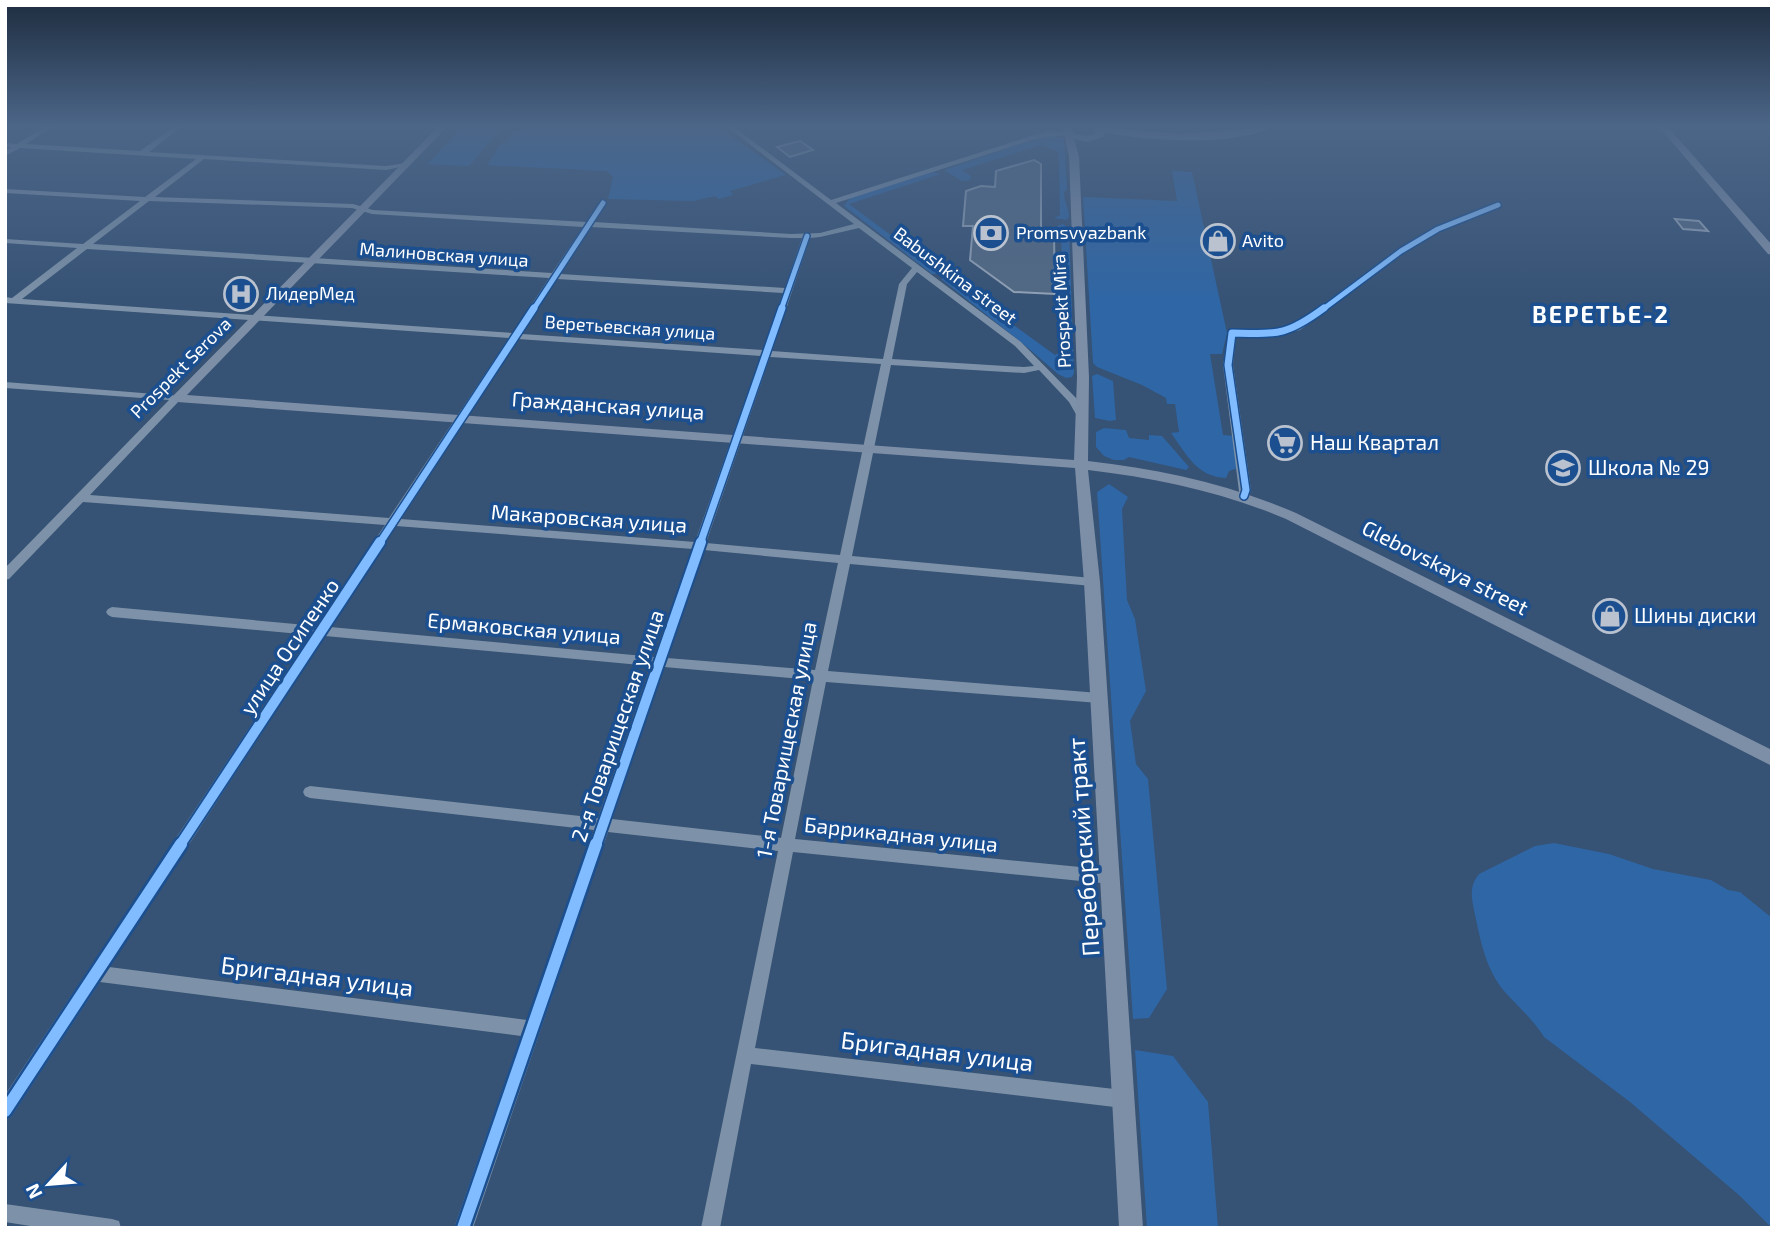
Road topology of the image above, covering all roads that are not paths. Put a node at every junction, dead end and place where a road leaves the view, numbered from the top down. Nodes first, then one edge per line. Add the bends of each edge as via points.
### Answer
1 (165, 185) edge
2 (387, 185) edge
3 (808, 185) edge
4 (886, 185) edge
5 (1075, 185) edge
6 (1714, 185) edge
7 (5, 191) edge
8 (146, 199) junction
9 (832, 202) junction
10 (604, 203) dead end
11 (1498, 205) dead end
12 (363, 209) junction
13 (592, 223) junction
14 (862, 225) junction
15 (807, 236) junction
16 (5, 241) edge
17 (85, 246) junction
18 (1772, 251) edge
19 (310, 262) junction
20 (918, 267) junction
21 (555, 278) junction
22 (786, 291) junction
23 (9, 300) edge
24 (255, 318) junction
25 (518, 336) junction
26 (765, 354) junction
27 (888, 362) junction
28 (1042, 367) junction
29 (1050, 376) junction
30 (1083, 377) junction
31 (5, 385) edge
32 (177, 398) junction
33 (1081, 414) junction
34 (465, 417) junction
35 (736, 437) junction
36 (870, 447) junction
37 (1081, 464) junction
38 (1244, 496) junction
39 (83, 498) junction
40 (394, 523) junction
41 (700, 546) junction
42 (846, 561) junction
43 (5, 576) edge
44 (1092, 582) junction
45 (112, 612) dead end
46 (322, 631) junction
47 (659, 660) junction
48 (820, 678) junction
49 (1099, 698) junction
50 (1772, 759) edge
51 (310, 792) dead end
52 (603, 824) junction
53 (788, 845) junction
54 (1111, 877) junction
55 (96, 973) junction
56 (532, 1029) junction
57 (745, 1055) junction
58 (1123, 1099) junction
59 (5, 1111) edge
60 (5, 1213) edge
61 (112, 1228) edge
62 (463, 1228) edge
63 (710, 1228) edge
64 (1131, 1228) edge

1 - 8 street
2 - 12 main road, Prospekt Serova
3 - 9 street, Babushkina street
4 - 9 street
5 - 30 main road, Prospekt Mira
6 - 18 main road
7 - 8 street
8 - 12 street
8 - 17 street
9 - 14 street, Babushkina street
10 - 13 street, улица Осипенко
11 - 38 street via 1438,229 1401,251 1297,328 1272,334 1232,333 1228,365
12 - 13 street
12 - 19 main road, Prospekt Serova
13 - 15 street
13 - 21 street, улица Осипенко
14 - 15 street
14 - 20 street, Babushkina street
15 - 22 street, 2-я Товарищеская улица
16 - 17 street, Малиновская улица
17 - 19 street, Малиновская улица
17 - 23 street
19 - 21 street, Малиновская улица
19 - 24 main road, Prospekt Serova
20 - 27 street, 1-я Товарищеская улица via 904,284
20 - 28 street, Babushkina street
21 - 22 street, Малиновская улица
21 - 25 street, улица Осипенко
22 - 26 street, 2-я Товарищеская улица
23 - 24 street, Веретьевская улица
24 - 25 street, Веретьевская улица
24 - 32 main road, Prospekt Serova
25 - 26 street, Веретьевская улица
25 - 34 street, улица Осипенко
26 - 27 street, Веретьевская улица
26 - 35 street, 2-я Товарищеская улица
27 - 28 street, Веретьевская улица via 1024,370
27 - 36 street, 1-я Товарищеская улица
28 - 29 street, Babushkina street
29 - 30 street via 1071,386
29 - 33 street, Babushkina street
30 - 33 main road, Prospekt Mira
31 - 32 street, Гражданская улица
32 - 34 main road, Гражданская улица
32 - 39 street, Prospekt Serova
33 - 37 main road, Prospekt Mira
34 - 35 main road, Гражданская улица
34 - 40 street, улица Осипенко
35 - 36 main road, Гражданская улица
35 - 41 street, 2-я Товарищеская улица
36 - 37 main road, Гражданская улица
36 - 42 street, 1-я Товарищеская улица
37 - 38 main road, Glebovskaya street via 1167,475
37 - 44 main road, Переборский тракт
38 - 50 main road, Glebovskaya street
39 - 40 street, Макаровская улица
39 - 43 street, Prospekt Serova
40 - 41 street, Макаровская улица
40 - 46 street, улица Осипенко
41 - 42 street, Макаровская улица
41 - 47 street, 2-я Товарищеская улица
42 - 44 street, Макаровская улица
42 - 48 street, 1-я Товарищеская улица
44 - 49 main road, Переборский тракт
45 - 46 street, Ермаковская улица
46 - 47 street, Ермаковская улица
46 - 55 street, улица Осипенко
47 - 48 street, Ермаковская улица
47 - 52 street, 2-я Товарищеская улица
48 - 49 street, Ермаковская улица
48 - 53 street, 1-я Товарищеская улица
49 - 54 main road, Переборский тракт
51 - 52 street, Баррикадная улица
52 - 53 street, Баррикадная улица
52 - 56 street, 2-я Товарищеская улица
53 - 54 street, Баррикадная улица
53 - 57 street, 1-я Товарищеская улица
54 - 58 main road, Переборский тракт
55 - 56 street, Бригадная улица
55 - 59 street, улица Осипенко
56 - 62 street, 2-я Товарищеская улица
57 - 58 street, Бригадная улица
57 - 63 street, 1-я Товарищеская улица
58 - 64 main road, Переборский тракт
60 - 61 street

